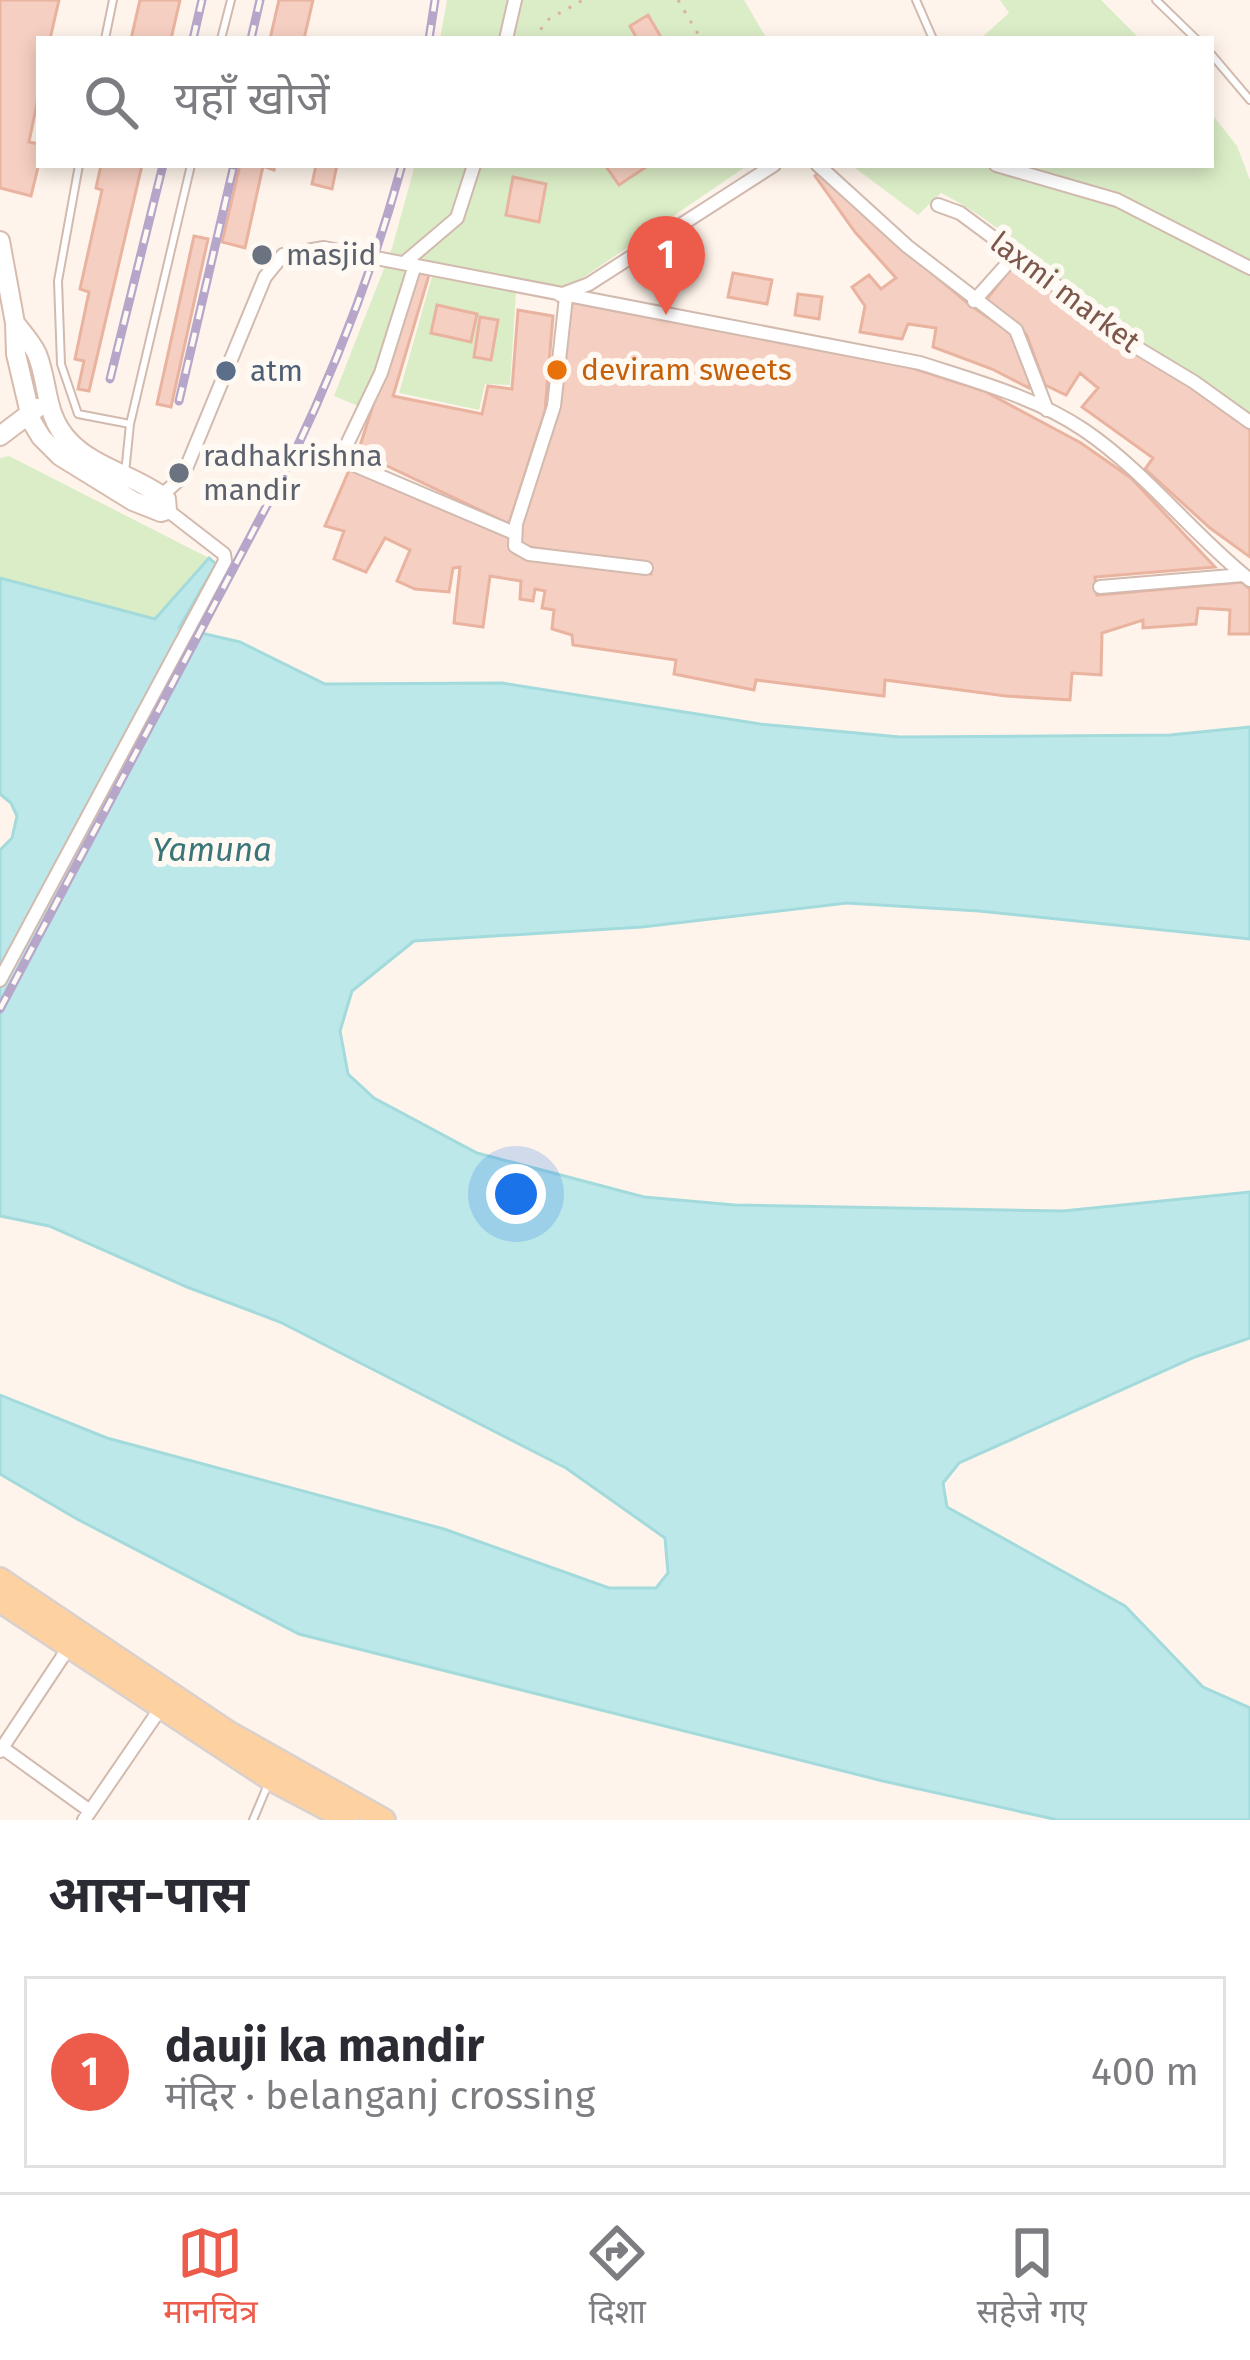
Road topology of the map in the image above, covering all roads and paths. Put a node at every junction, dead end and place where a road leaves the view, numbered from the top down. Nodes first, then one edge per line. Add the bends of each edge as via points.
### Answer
1 (113, 0) edge
2 (231, 0) edge
3 (515, 0) edge
4 (584, 0) edge
5 (678, 0) edge
6 (916, 0) edge
7 (1156, 0) edge
8 (106, 36) edge
9 (222, 36) edge
10 (507, 36) edge
11 (536, 36) edge
12 (699, 36) edge
13 (932, 36) edge
14 (1193, 36) edge
15 (1214, 58) edge
16 (1250, 100) edge
17 (79, 168) edge
18 (190, 168) edge
19 (473, 168) edge
20 (769, 168) edge
21 (821, 168) edge
22 (1006, 168) edge
23 (938, 206) dead end
24 (0, 241) edge
25 (1016, 254) junction
26 (410, 264) junction
27 (1250, 268) edge
28 (562, 296) junction
29 (974, 301) junction
30 (38, 408) junction
31 (1047, 410) junction
32 (1250, 422) edge
33 (130, 424) junction
34 (0, 436) edge
35 (91, 466) junction
36 (125, 475) junction
37 (164, 503) junction
38 (514, 533) junction
39 (646, 568) dead end
40 (1247, 578) edge
41 (1100, 587) dead end
42 (0, 980) edge
43 (0, 1579) edge
44 (0, 1600) edge
45 (69, 1647) junction
46 (160, 1709) junction
47 (1, 1748) edge
48 (274, 1771) junction
49 (87, 1815) edge
50 (253, 1820) edge
51 (348, 1820) edge
52 (384, 1820) edge

1 - 8 lane
2 - 9 lane
3 - 10 street
4 - 11 path
5 - 12 path
6 - 13 lane
7 - 14 lane
15 - 16 lane
17 - 33 lane via 58,281 61,364 78,414
18 - 33 lane
19 - 26 street via 457,218
20 - 28 street
21 - 29 street
22 - 27 street via 1117,200
23 - 25 street, laxmi market
24 - 30 main road via 15,323 37,353
25 - 29 street
25 - 32 street, laxmi market via 1101,326
26 - 28 street
26 - 37 street via 324,248 283,255 265,277
26 - 38 street via 381,374 340,459
28 - 31 street via 920,363
28 - 38 street via 554,406
29 - 31 street via 1016,330
30 - 34 main road
30 - 35 main road
31 - 40 street via 1119,457
33 - 36 lane
35 - 36 main road
35 - 37 main road via 133,501 161,512
36 - 37 main road
37 - 42 street via 225,561
38 - 39 street via 520,552
40 - 41 street
43 - 48 main road
44 - 45 main road
45 - 46 main road
45 - 47 street
46 - 48 main road
46 - 49 street
47 - 49 street
48 - 50 lane
48 - 51 main road
48 - 52 main road

